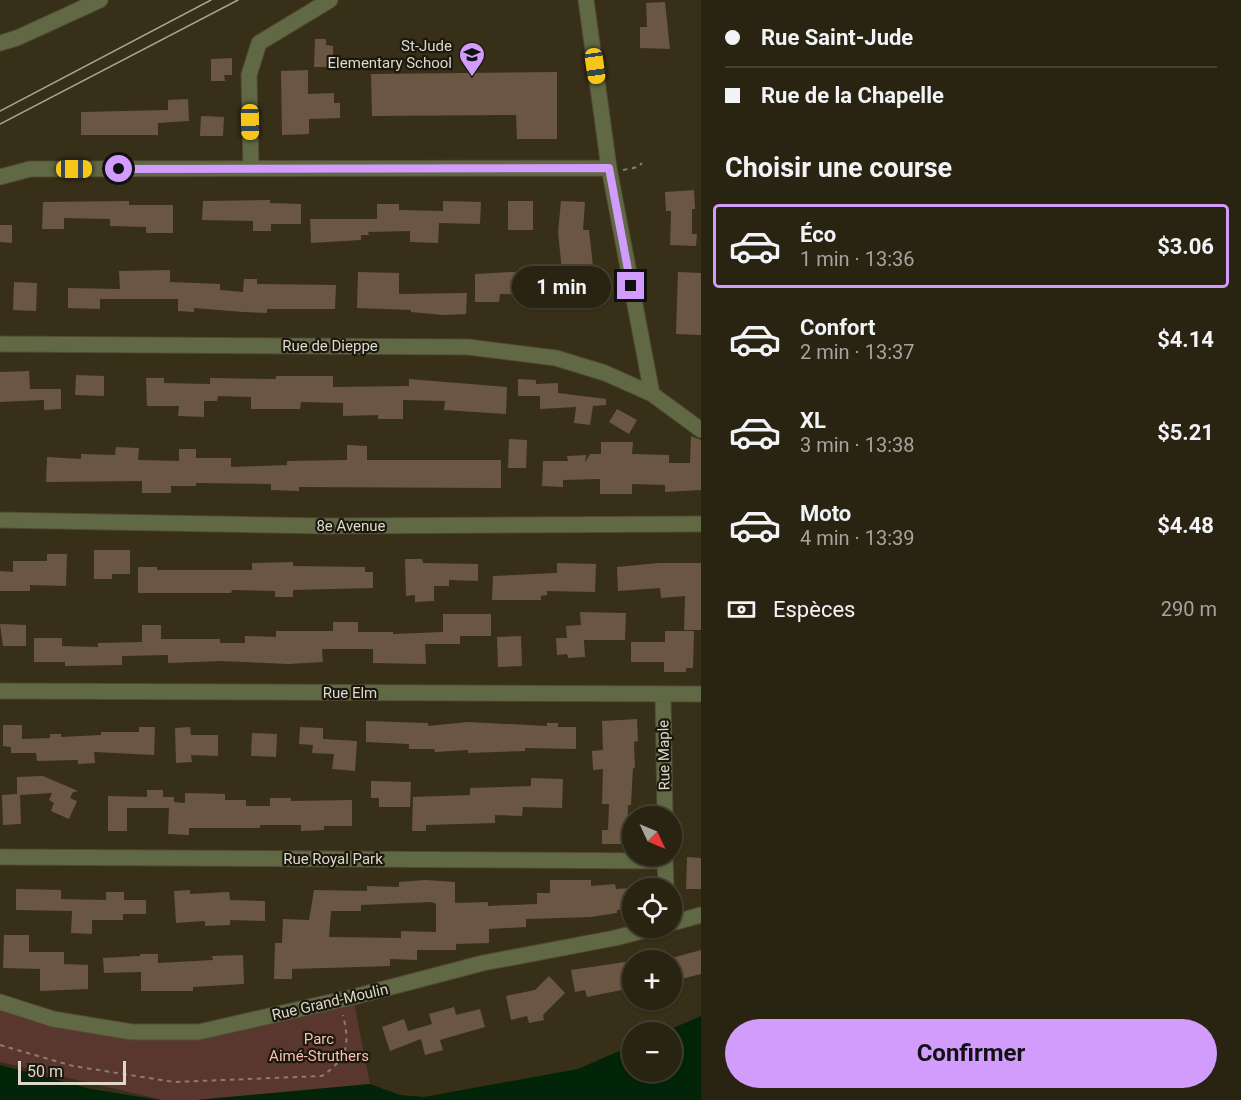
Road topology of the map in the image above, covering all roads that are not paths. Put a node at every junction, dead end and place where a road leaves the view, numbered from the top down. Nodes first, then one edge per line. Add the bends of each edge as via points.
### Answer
1 (100, 0) edge
2 (330, 0) edge
3 (586, 0) edge
4 (0, 43) edge
5 (251, 168) junction
6 (615, 169) junction
7 (0, 177) edge
8 (0, 344) edge
9 (652, 394) junction
10 (701, 430) edge
11 (0, 520) edge
12 (701, 524) edge
13 (0, 691) edge
14 (663, 694) junction
15 (701, 694) edge
16 (665, 806) edge
17 (0, 857) edge
18 (622, 858) edge
19 (701, 915) edge
20 (682, 920) edge
21 (622, 936) edge
22 (0, 1002) edge

1 - 4 street via 17,39
2 - 5 street via 259,43 249,75
3 - 6 street
5 - 6 street
5 - 7 street via 30,169
6 - 9 street
8 - 9 street, Rue de Dieppe via 468,347 556,358 605,373
9 - 10 street, Rue de Dieppe
11 - 12 street, 8e Avenue via 328,526
13 - 14 street, Rue Elm
14 - 15 street, Rue Elm
14 - 16 street, Rue Maple
17 - 18 street, Rue Royal Park
19 - 20 street
21 - 22 street, Rue Grand-Moulin via 483,963 199,1032 137,1032 53,1019

